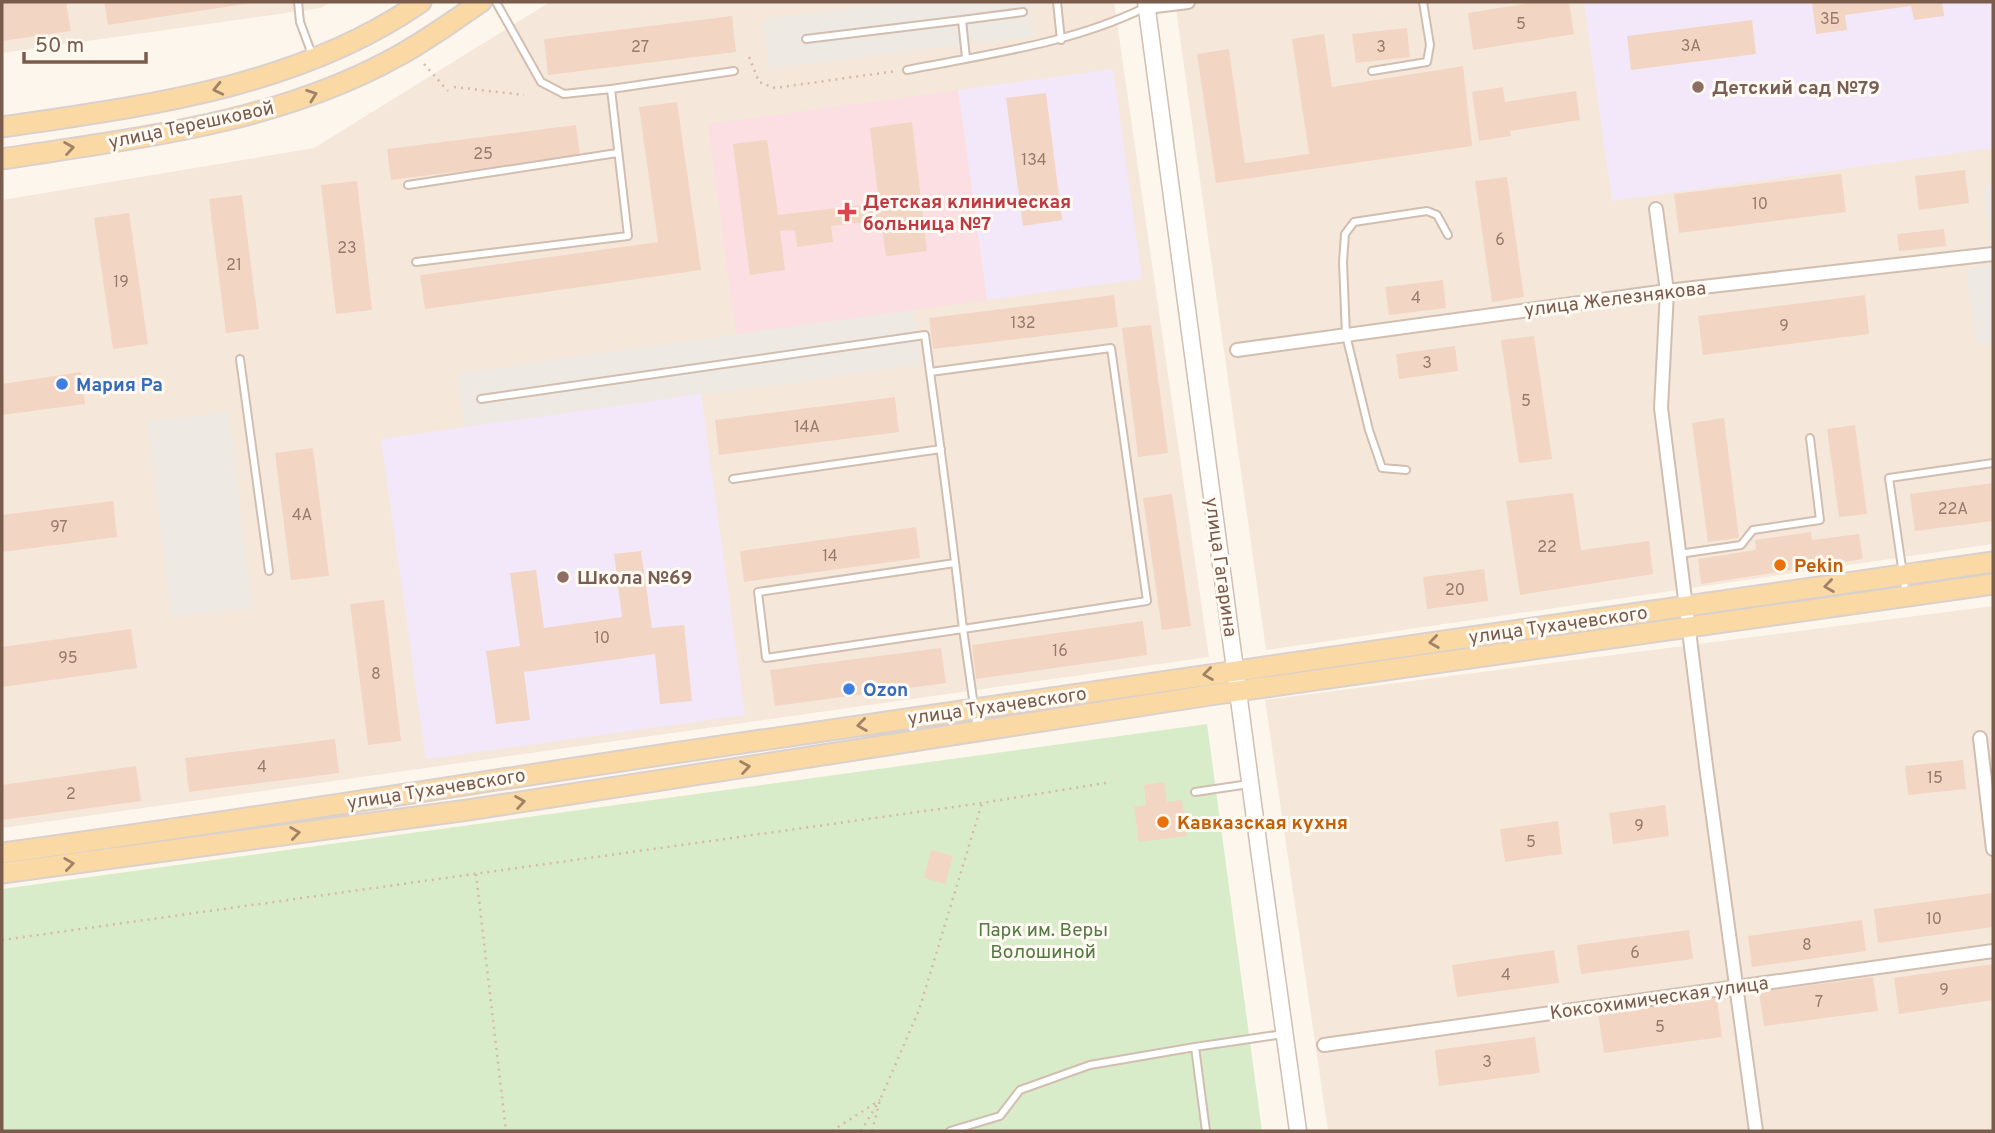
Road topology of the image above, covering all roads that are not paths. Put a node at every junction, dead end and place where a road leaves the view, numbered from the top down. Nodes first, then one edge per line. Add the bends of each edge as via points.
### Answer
1 (298, 2) edge
2 (421, 2) edge
3 (481, 2) edge
4 (496, 2) edge
5 (1057, 2) edge
6 (1188, 2) edge
7 (1423, 2) edge
8 (1146, 5) edge
9 (1023, 12) dead end
10 (962, 20) junction
11 (806, 39) dead end
12 (1061, 40) junction
13 (966, 58) junction
14 (314, 59) junction
15 (907, 70) road end
16 (734, 71) dead end
17 (1372, 71) dead end
18 (611, 89) junction
19 (2, 127) edge
20 (617, 153) junction
21 (2, 159) edge
22 (408, 185) dead end
23 (1656, 209) dead end
24 (1448, 235) dead end
25 (1993, 254) edge
26 (416, 262) dead end
27 (1667, 290) junction
28 (1346, 335) junction
29 (1237, 350) dead end
30 (240, 359) dead end
31 (930, 372) junction
32 (481, 399) dead end
33 (1810, 438) dead end
34 (941, 449) junction
35 (1993, 463) edge
36 (1406, 470) dead end
37 (733, 479) dead end
38 (1679, 554) junction
39 (1993, 562) edge
40 (955, 563) junction
41 (269, 570) dead end
42 (1903, 575) junction
43 (1993, 584) edge
44 (1906, 597) junction
45 (1686, 606) junction
46 (1689, 627) junction
47 (964, 629) junction
48 (1236, 670) junction
49 (1239, 691) junction
50 (975, 708) junction
51 (978, 730) junction
52 (1980, 738) dead end
53 (1251, 783) junction
54 (1195, 792) dead end
55 (1993, 849) edge
56 (2, 853) edge
57 (2, 873) edge
58 (1993, 951) edge
59 (1737, 986) junction
60 (1285, 1034) junction
61 (1324, 1045) dead end
62 (1195, 1047) junction
63 (950, 1131) edge
64 (1206, 1131) edge
65 (1298, 1131) edge
66 (1756, 1131) edge

1 - 14 lane
2 - 14 main road, улица Терешковой
21 -> 3 main road, улица Терешковой via 151,135 282,106 395,58
4 - 18 lane via 541,82 564,94
5 - 12 lane
6 - 8 street
7 - 17 lane via 1430,45 1427,62
8 - 12 lane via 1117,22
8 - 48 street, улица Гагарина
9 - 10 lane
10 - 11 lane
10 - 13 lane
12 - 13 lane
13 - 15 lane
14 -> 19 main road, улица Терешковой via 207,92
16 - 18 lane
18 - 20 lane
20 - 22 lane
20 - 26 lane via 628,236
23 - 27 street
24 - 28 lane via 1437,215 1427,211 1354,222 1344,243
25 - 27 street, улица Железнякова
27 - 28 street, улица Железнякова
27 - 38 street via 1661,408
28 - 29 street, улица Железнякова
28 - 36 lane via 1382,468
30 - 41 lane
31 - 32 lane via 925,335
31 - 34 lane
31 - 47 lane via 1111,348 1147,601
33 - 38 lane via 1820,520 1753,530 1741,545
34 - 37 lane
34 - 40 lane
35 - 42 lane via 1889,478
38 - 45 street
39 - 42 main road, улица Тухачевского
40 - 47 lane
40 - 47 lane via 758,592 764,644 766,657
42 - 44 lane
42 -> 45 main road, улица Тухачевского
43 - 44 main road, улица Тухачевского
44 - 46 main road, улица Тухачевского
45 - 46 street
45 -> 48 main road, улица Тухачевского
46 - 49 main road, улица Тухачевского
46 - 59 street
47 - 50 lane
48 - 49 street, улица Гагарина
48 -> 50 main road, улица Тухачевского
49 - 51 main road, улица Тухачевского
49 - 53 street, улица Гагарина
50 - 51 lane
50 -> 56 main road, улица Тухачевского
57 -> 51 main road, улица Тухачевского via 468,810
52 - 55 street
53 - 54 lane
53 - 60 street, улица Гагарина
58 - 59 street, Коксохимическая улица
59 - 61 street, Коксохимическая улица
59 - 66 street
60 - 62 lane
60 - 65 street, улица Гагарина
62 - 63 lane via 1090,1065 1020,1090 1000,1116
62 - 64 lane

